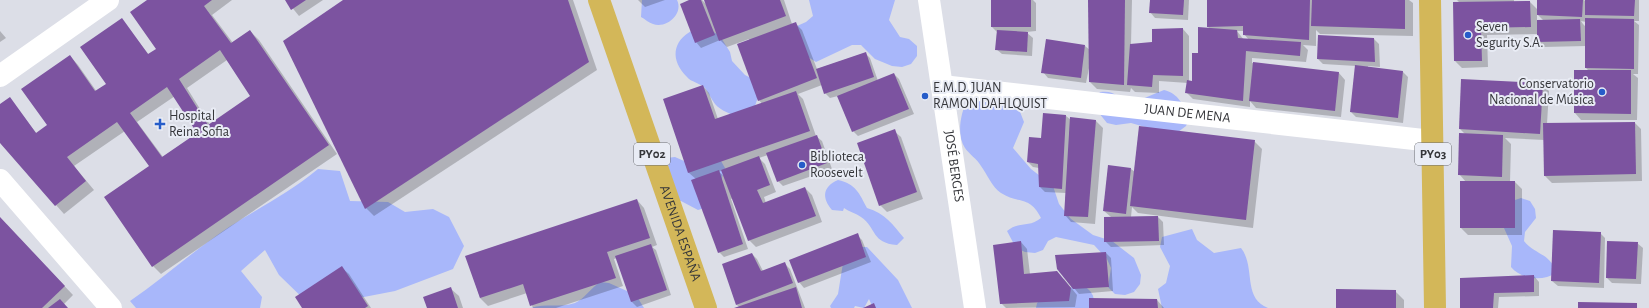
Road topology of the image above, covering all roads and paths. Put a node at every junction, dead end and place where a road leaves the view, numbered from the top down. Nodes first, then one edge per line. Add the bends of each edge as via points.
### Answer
1 (108, 0) edge
2 (599, 0) edge
3 (929, 0) edge
4 (1430, 0) edge
5 (0, 76) edge
6 (942, 86) junction
7 (1432, 141) junction
8 (0, 180) edge
9 (110, 308) edge
10 (706, 308) edge
11 (975, 308) edge
12 (1435, 308) edge

1 - 5 street
2 - 10 highway, AVENIDA ESPAÑA / PY02
3 - 6 street, JOSÉ BERGES
4 - 7 highway, PY03
6 - 7 street, JUAN DE MENA
6 - 11 street, JOSÉ BERGES
7 - 12 highway, PY03
8 - 9 street

